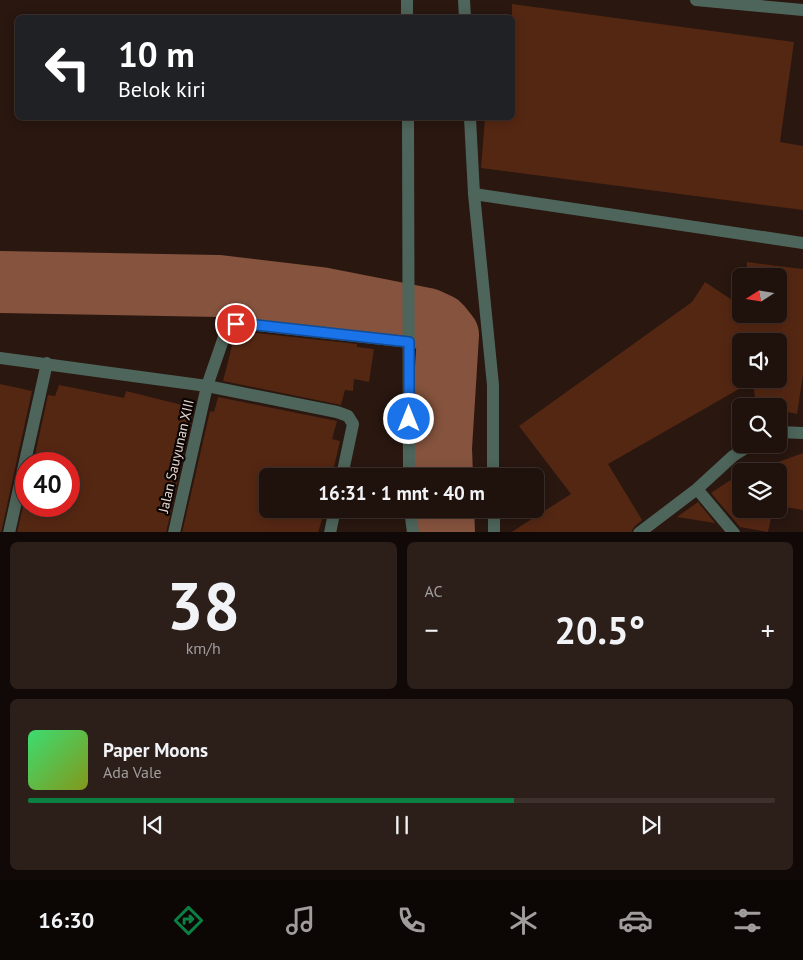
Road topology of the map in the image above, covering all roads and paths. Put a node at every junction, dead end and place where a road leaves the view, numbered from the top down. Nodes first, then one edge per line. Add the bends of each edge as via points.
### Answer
1 (407, 0) edge
2 (464, 0) edge
3 (696, 0) edge
4 (803, 10) edge
5 (407, 15) edge
6 (465, 15) edge
7 (408, 120) edge
8 (470, 120) edge
9 (474, 194) junction
10 (803, 243) edge
11 (409, 342) junction
12 (0, 358) edge
13 (47, 363) junction
14 (207, 386) junction
15 (787, 433) edge
16 (803, 434) edge
17 (738, 453) edge
18 (344, 468) edge
19 (409, 468) edge
20 (493, 468) edge
21 (697, 489) junction
22 (333, 518) edge
23 (411, 518) edge
24 (494, 518) edge
25 (9, 532) edge
26 (174, 532) edge
27 (330, 532) edge
28 (412, 532) edge
29 (494, 532) edge
30 (639, 532) edge
31 (734, 532) edge

1 - 5 street
2 - 6 street
3 - 4 street
7 - 11 street
8 - 9 street
9 - 10 street
9 - 20 street via 493,385
11 - 14 street, Jalan Sauyunan XIII via 236,324 225,334
11 - 19 street
12 - 13 street
13 - 14 street
13 - 25 street
14 - 18 street via 348,416 353,424
14 - 26 street, Jalan Sauyunan XIII
15 - 16 street
17 - 21 street
21 - 30 street
21 - 31 street
22 - 27 street
23 - 28 street
24 - 29 street

